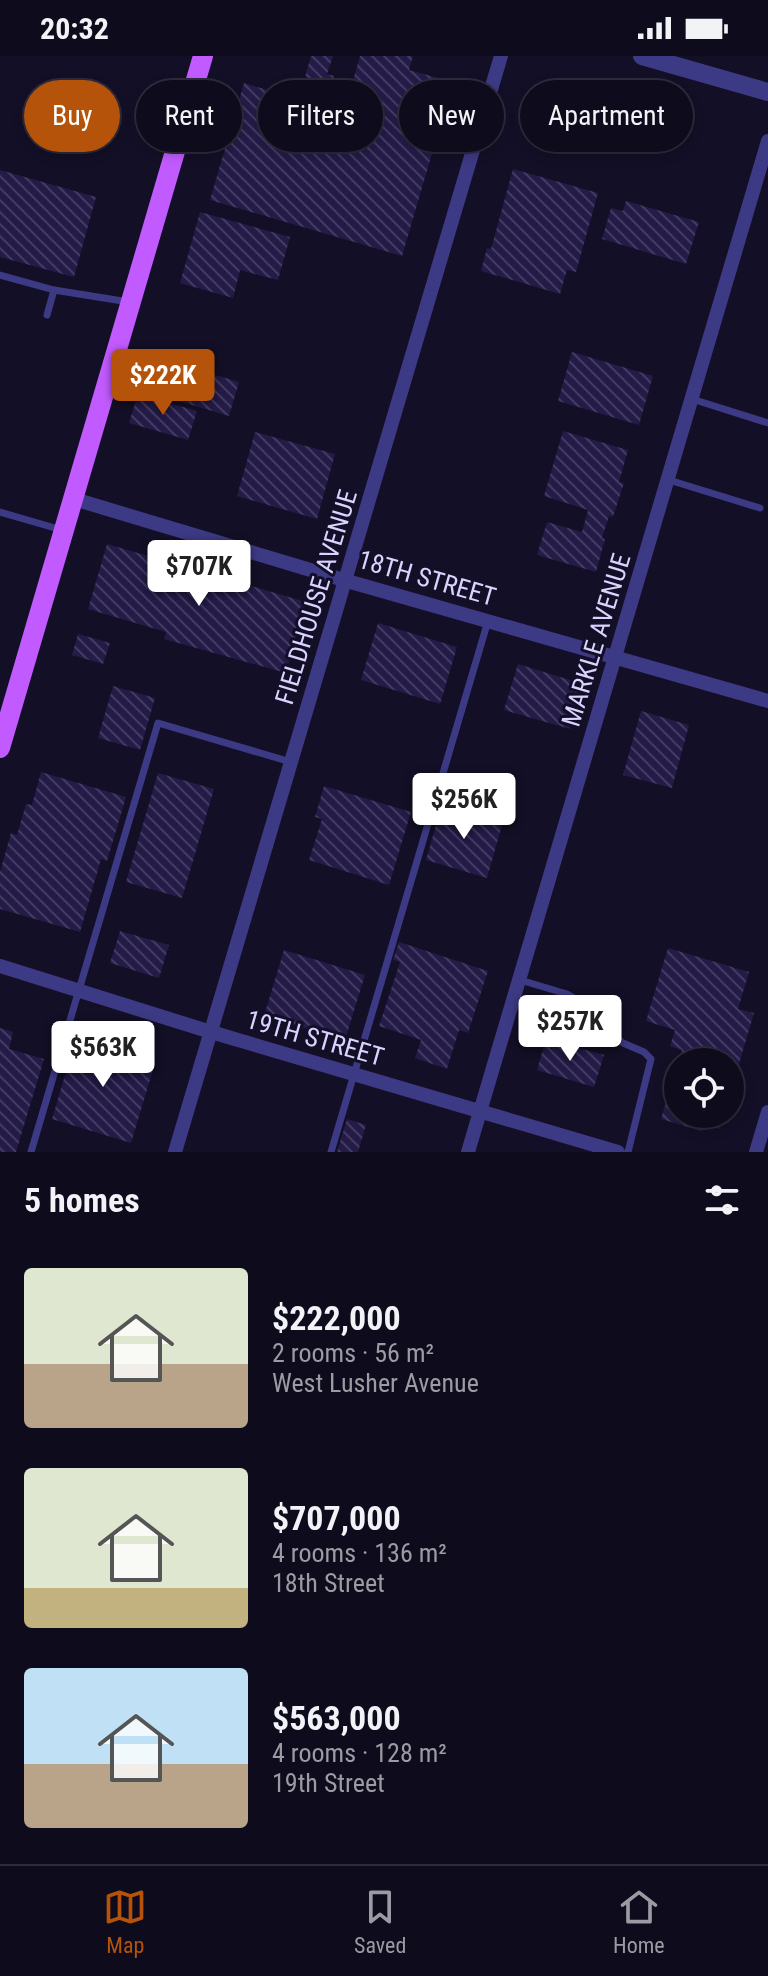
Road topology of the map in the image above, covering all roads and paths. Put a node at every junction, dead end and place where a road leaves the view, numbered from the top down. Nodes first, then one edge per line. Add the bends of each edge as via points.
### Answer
1 (203, 56) edge
2 (501, 56) edge
3 (642, 56) edge
4 (768, 92) edge
5 (768, 141) edge
6 (0, 275) edge
7 (54, 290) junction
8 (131, 303) junction
9 (47, 315) dead end
10 (692, 399) junction
11 (768, 423) edge
12 (669, 480) junction
13 (74, 499) junction
14 (760, 508) dead end
15 (0, 512) edge
16 (64, 531) junction
17 (347, 581) junction
18 (488, 621) junction
19 (616, 657) junction
20 (768, 701) edge
21 (2, 734) edge
22 (292, 763) junction
23 (0, 966) edge
24 (520, 980) junction
25 (79, 991) junction
26 (211, 1032) junction
27 (354, 1074) junction
28 (480, 1111) junction
29 (768, 1112) edge
30 (31, 1152) edge
31 (175, 1152) edge
32 (331, 1152) edge
33 (468, 1152) edge
34 (616, 1152) edge
35 (628, 1152) edge
36 (756, 1152) edge

1 - 8 main road
2 - 17 street, FIELDHOUSE AVENUE
3 - 4 street
5 - 10 street, MARKLE AVENUE
6 - 7 lane
7 - 8 lane
7 - 9 lane
8 - 13 main road
10 - 11 lane
10 - 12 street, MARKLE AVENUE
12 - 14 lane
12 - 19 street, MARKLE AVENUE
13 - 16 main road
13 - 17 street, 18TH STREET
15 - 16 lane
16 - 21 main road
17 - 18 street, 18TH STREET
17 - 22 street, FIELDHOUSE AVENUE
18 - 19 street, 18TH STREET
18 - 27 lane
19 - 20 street, 18TH STREET
19 - 24 street, MARKLE AVENUE
22 - 25 lane via 158,723
22 - 26 street, FIELDHOUSE AVENUE
23 - 25 street, 19TH STREET
24 - 28 street, MARKLE AVENUE
24 - 35 lane via 579,1001 593,1020 651,1059
25 - 26 street, 19TH STREET
25 - 30 lane
26 - 27 street, 19TH STREET
26 - 31 street, FIELDHOUSE AVENUE
27 - 28 street, 19TH STREET
27 - 32 lane
28 - 33 street, MARKLE AVENUE
28 - 34 street, 19TH STREET
29 - 36 street

